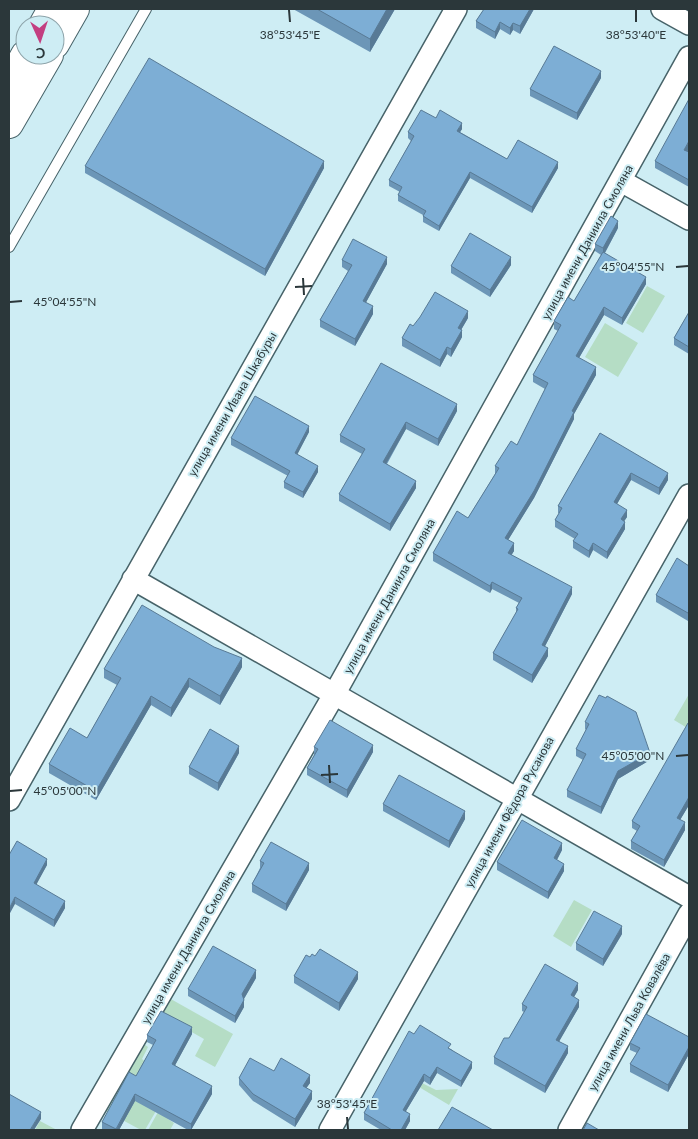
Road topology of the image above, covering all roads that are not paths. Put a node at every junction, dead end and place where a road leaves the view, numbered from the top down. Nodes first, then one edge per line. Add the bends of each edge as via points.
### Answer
1 (75, 9) edge
2 (146, 9) edge
3 (456, 9) edge
4 (662, 9) edge
5 (689, 24) edge
6 (65, 26) edge
7 (689, 57) edge
8 (19, 65) edge
9 (43, 65) edge
10 (9, 84) edge
11 (9, 124) edge
12 (622, 182) junction
13 (689, 219) edge
14 (9, 247) edge
15 (689, 495) edge
16 (133, 579) junction
17 (335, 693) junction
18 (517, 798) junction
19 (9, 800) edge
20 (689, 897) edge
21 (689, 914) edge
22 (82, 1130) edge
23 (330, 1130) edge
24 (569, 1130) edge

1 - 6 highway
2 - 14 lane
3 - 16 street, улица имени Ивана Шкабуры
4 - 5 street
7 - 12 street, улица имени Даниила Смоляна
8 - 10 highway
9 - 11 highway
12 - 13 street
12 - 17 street, улица имени Даниила Смоляна
15 - 18 street, улица имени Фёдора Русанова
16 - 17 street
16 - 19 street, улица имени Ивана Шкабуры
17 - 18 street
17 - 22 street, улица имени Даниила Смоляна
18 - 20 street
18 - 23 street, улица имени Фёдора Русанова
21 - 24 street, улица имени Льва Ковалёва

